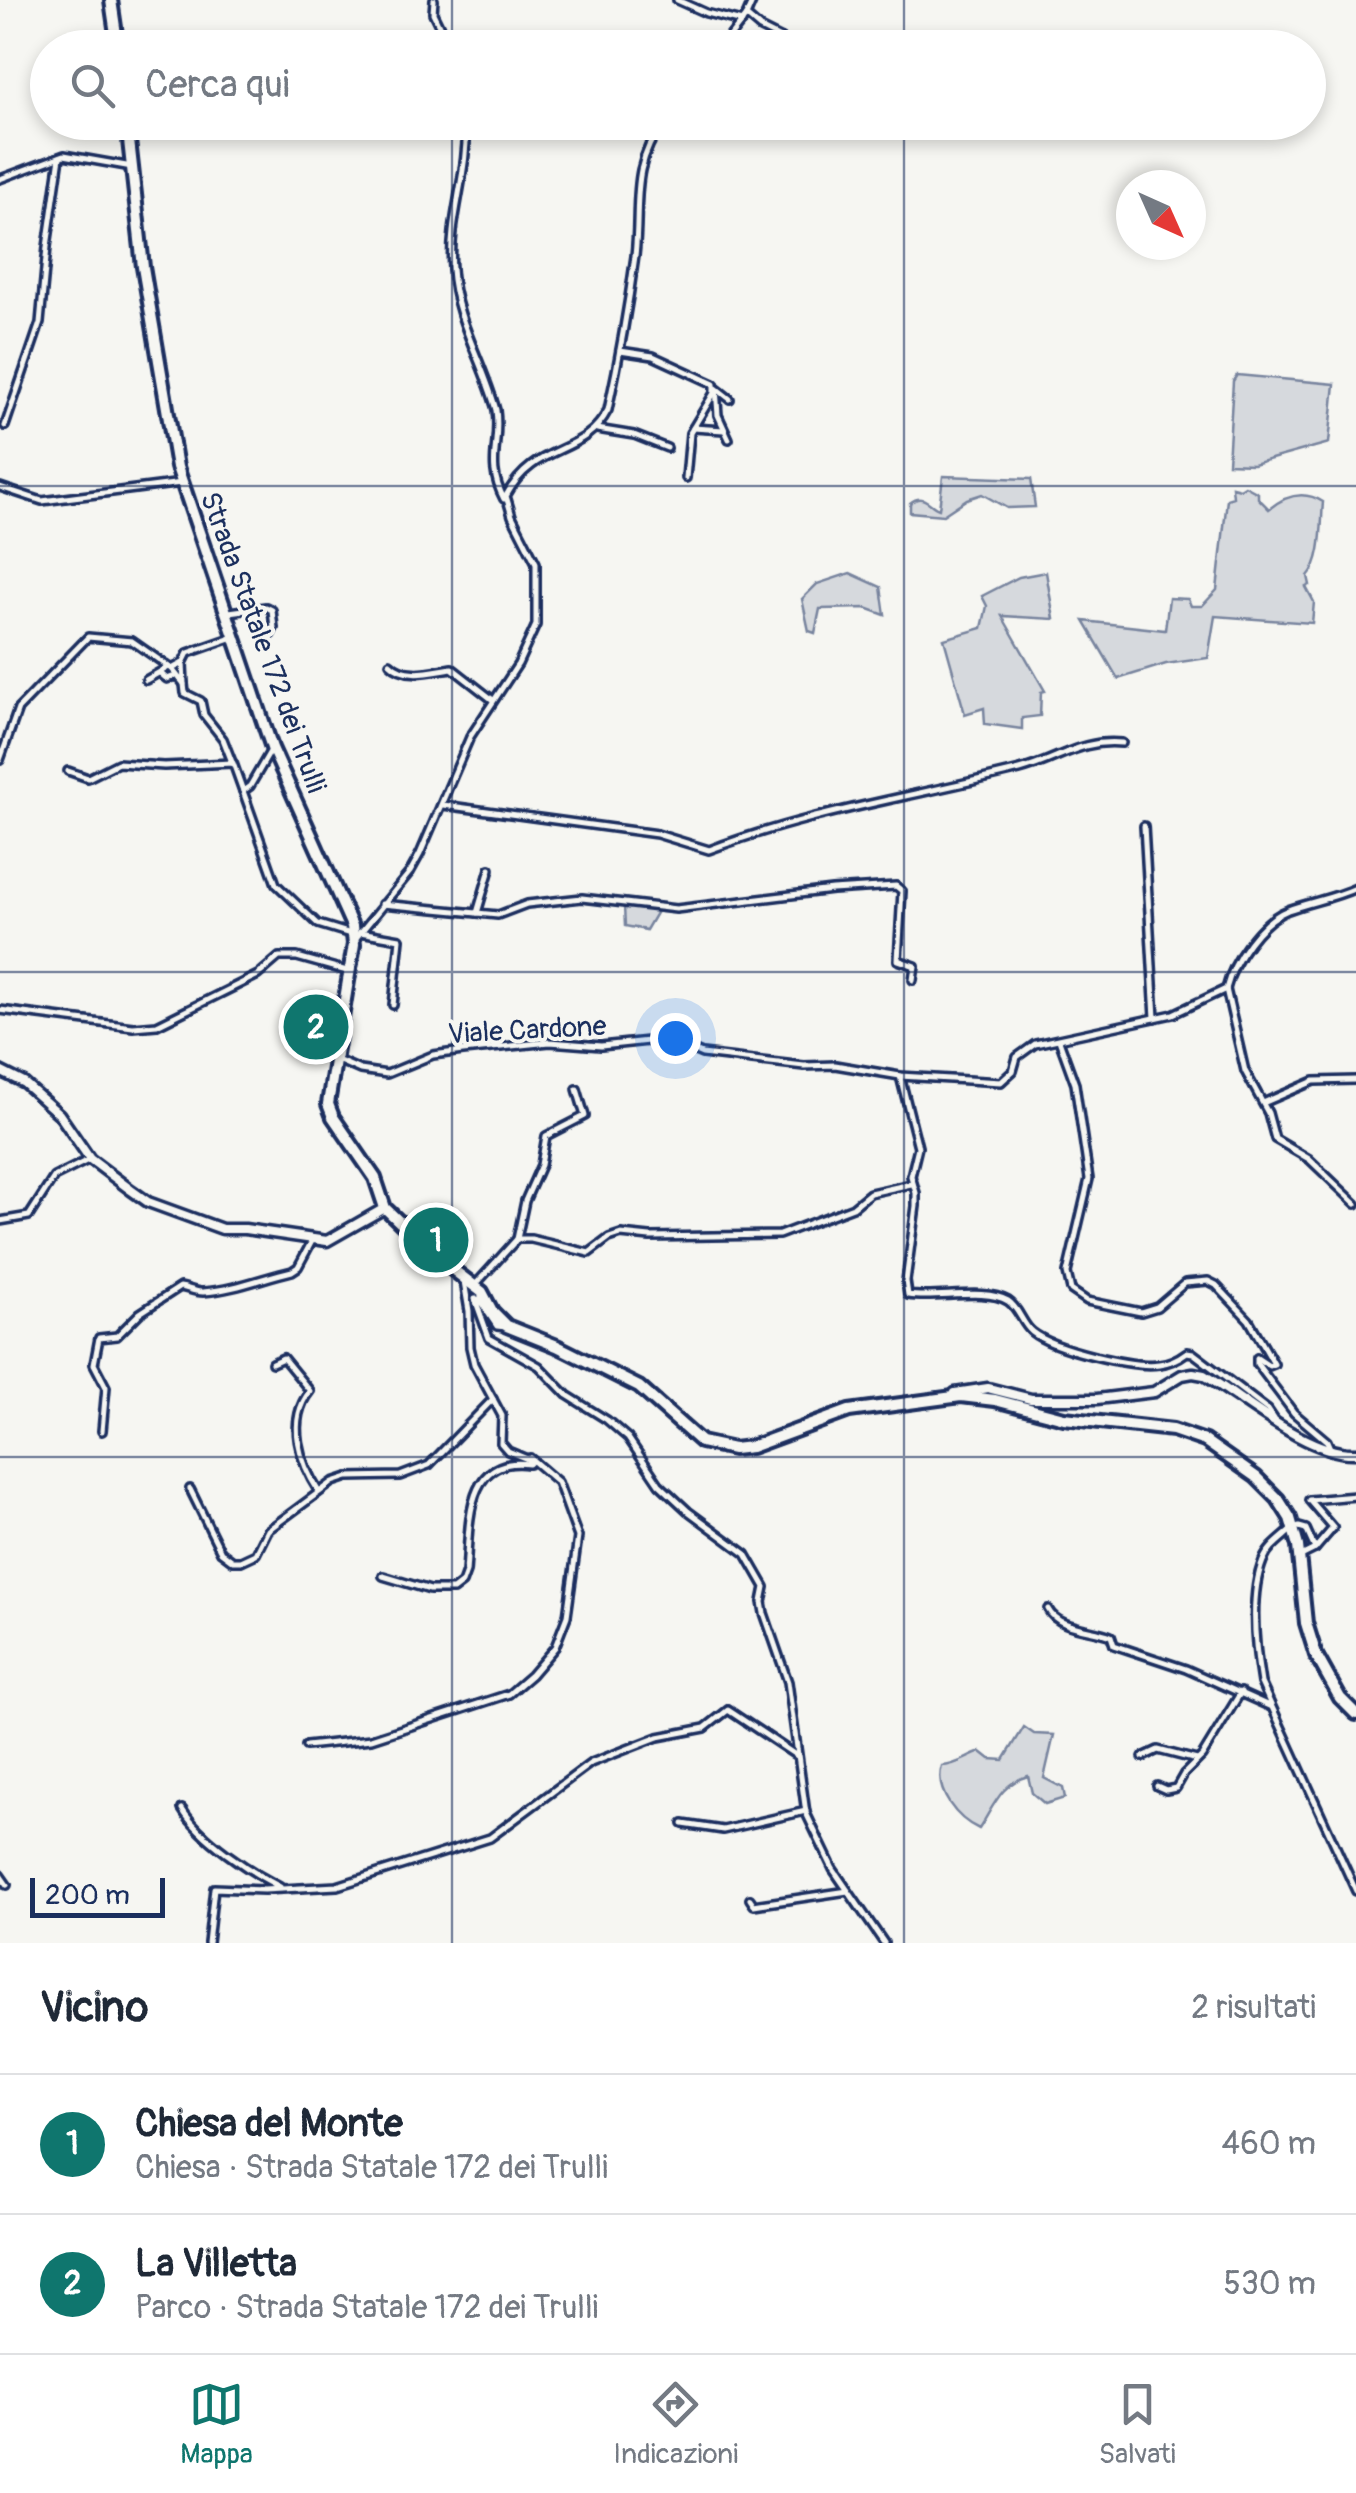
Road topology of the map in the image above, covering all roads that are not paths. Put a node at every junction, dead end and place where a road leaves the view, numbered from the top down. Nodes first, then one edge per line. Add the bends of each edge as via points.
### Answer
1 (110, 0) edge
2 (434, 0) edge
3 (677, 0) edge
4 (753, 0) edge
5 (744, 19) junction
6 (115, 30) edge
7 (441, 30) edge
8 (735, 30) edge
9 (764, 30) edge
10 (129, 140) edge
11 (466, 140) edge
12 (652, 140) edge
13 (60, 157) junction
14 (132, 168) junction
15 (0, 179) edge
16 (620, 352) junction
17 (716, 388) junction
18 (730, 398) dead end
19 (5, 426) dead end
20 (693, 428) junction
21 (597, 429) junction
22 (724, 430) junction
23 (730, 439) dead end
24 (668, 448) dead end
25 (686, 478) dead end
26 (182, 482) junction
27 (0, 487) edge
28 (505, 502) junction
29 (226, 612) junction
30 (234, 637) junction
31 (264, 646) dead end
32 (183, 663) junction
33 (390, 663) dead end
34 (171, 671) junction
35 (146, 680) dead end
36 (184, 684) junction
37 (492, 700) junction
38 (1122, 743) dead end
39 (272, 748) junction
40 (0, 760) edge
41 (233, 763) junction
42 (68, 771) dead end
43 (243, 791) junction
44 (442, 806) junction
45 (1144, 826) dead end
46 (490, 869) dead end
47 (1356, 888) edge
48 (382, 904) junction
49 (477, 913) junction
50 (356, 936) junction
51 (350, 972) junction
52 (913, 980) dead end
53 (1226, 990) junction
54 (393, 1005) dead end
55 (0, 1010) edge
56 (1155, 1019) junction
57 (1058, 1040) junction
58 (336, 1060) junction
59 (0, 1072) edge
60 (900, 1076) junction
61 (1356, 1080) edge
62 (578, 1089) dead end
63 (1263, 1103) junction
64 (90, 1159) junction
65 (911, 1184) junction
66 (1356, 1204) edge
67 (385, 1208) junction
68 (2, 1223) edge
69 (517, 1239) junction
70 (312, 1241) junction
71 (473, 1286) junction
72 (506, 1326) junction
73 (272, 1363) dead end
74 (980, 1393) junction
75 (494, 1399) junction
76 (838, 1414) junction
77 (1274, 1419) junction
78 (102, 1432) dead end
79 (1330, 1448) junction
80 (1356, 1453) edge
81 (530, 1458) junction
82 (190, 1489) dead end
83 (319, 1492) junction
84 (1356, 1496) edge
85 (1298, 1527) dead end
86 (1290, 1531) dead end
87 (1316, 1549) junction
88 (1300, 1557) junction
89 (383, 1576) dead end
90 (1048, 1609) dead end
91 (1241, 1692) junction
92 (1272, 1707) junction
93 (1356, 1714) edge
94 (306, 1746) dead end
95 (798, 1757) junction
96 (1142, 1757) dead end
97 (1197, 1760) junction
98 (1157, 1786) dead end
99 (182, 1809) dead end
100 (806, 1811) junction
101 (683, 1824) dead end
102 (0, 1875) edge
103 (7, 1885) dead end
104 (280, 1887) junction
105 (848, 1891) junction
106 (1356, 1891) edge
107 (750, 1899) dead end
108 (208, 1943) edge
109 (884, 1943) edge

1 - 6 main road
2 - 7 street
3 - 5 street
4 - 5 street
5 - 8 street
5 - 9 street
10 - 14 main road, Strada Statale 172 dei Trulli
11 - 28 street via 452,269 463,322 496,410 492,458
12 - 16 street via 638,173 636,248
13 - 14 street
13 - 15 street
13 - 19 street via 40,323
14 - 26 main road, Strada Statale 172 dei Trulli via 157,362
16 - 17 street via 676,364
16 - 21 street via 608,410
17 - 18 street
17 - 20 street
17 - 22 street
20 - 22 street
20 - 25 street
21 - 24 street
21 - 28 street via 530,464
22 - 23 street
26 - 27 street via 42,500
26 - 29 main road, Strada Statale 172 dei Trulli
28 - 37 street via 536,563 538,614 529,643
29 - 30 main road, Strada Statale 172 dei Trulli
29 - 31 street via 272,610 274,628
30 - 32 street via 188,653
30 - 39 main road, Strada Statale 172 dei Trulli
32 - 34 street
32 - 36 street
33 - 37 street via 406,672 452,668
34 - 35 street
34 - 36 street
34 - 40 street via 132,640 88,636 18,710
36 - 41 street
37 - 44 street
38 - 44 street via 1097,741 1025,768 833,810 709,850 657,834
39 - 43 street
39 - 50 main road, Strada Statale 172 dei Trulli
41 - 42 street via 118,763 88,778
41 - 43 street
43 - 50 street via 276,884 318,924
44 - 48 street via 410,872
45 - 56 street
46 - 49 street
47 - 53 street via 1283,912 1265,926 1235,965
48 - 49 street
48 - 50 street
49 - 52 street via 582,898 676,910 896,886 902,892 898,960 914,966
50 - 51 main road
50 - 54 street via 400,939
51 - 55 street via 279,957 258,975 157,1025
51 - 58 main road
53 - 56 street
53 - 63 street via 1246,1072
56 - 57 street
57 - 60 street, Viale Cardone via 1035,1044 1017,1057 1001,1082
57 - 79 street via 1076,1084 1089,1179 1070,1290 1087,1301 1141,1312 1194,1280 1216,1285 1250,1320 1274,1364 1257,1358 1257,1364
58 - 60 street, Viale Cardone via 388,1074 462,1051 667,1039 702,1054
58 - 67 main road via 330,1112 375,1178
59 - 64 street via 59,1114
60 - 65 street via 918,1146
61 - 63 street via 1314,1080
62 - 69 street via 585,1116 546,1136
63 - 66 street via 1276,1138
64 - 68 street via 54,1177 29,1216
64 - 70 street via 146,1200 183,1215 222,1229
65 - 69 street via 870,1192 853,1208 778,1235 621,1234 589,1253
65 - 77 street via 911,1296 1008,1300 1037,1336 1138,1364 1193,1354
67 - 70 street via 338,1236
67 - 71 main road
69 - 71 street
70 - 78 street via 292,1271 228,1288 180,1287 117,1336 99,1338 94,1364 106,1387
71 - 72 main road
71 - 75 street via 470,1347
72 - 76 main road via 639,1387 689,1434 717,1447 751,1447
72 - 95 street via 498,1326 475,1299 489,1338 539,1366 567,1395 607,1420 635,1446 659,1484 746,1554 764,1587
73 - 83 street via 283,1358 310,1391 300,1409 298,1450
74 - 76 main road
74 - 76 main road
74 - 77 street via 1097,1399 1154,1392 1193,1372
74 - 88 main road via 1064,1418 1173,1430 1205,1441 1278,1499
75 - 81 street via 502,1416 501,1443
75 - 83 street via 430,1464 400,1476 341,1478
77 - 79 street
79 - 80 street
81 - 89 street via 531,1463 492,1470 472,1497 462,1583 430,1590
81 - 94 street via 558,1482 578,1536 567,1616 555,1647 509,1694 371,1739
82 - 83 street via 210,1535 232,1561 256,1554 268,1530
84 - 87 street via 1310,1500 1333,1528
85 - 87 street
86 - 92 street via 1264,1558 1258,1586 1259,1669
87 - 88 street
88 - 93 main road via 1316,1655
90 - 91 street via 1054,1619 1111,1636 1114,1645
91 - 92 street
91 - 97 street
92 - 106 street
95 - 100 street
95 - 104 street via 728,1710 706,1728 658,1737 591,1763 490,1838 337,1886
96 - 97 street via 1158,1750
97 - 98 street via 1176,1788
99 - 104 street via 217,1845
100 - 101 street via 723,1830
100 - 105 street
102 - 103 street
104 - 108 street via 214,1888
105 - 107 street via 760,1904
105 - 109 street

